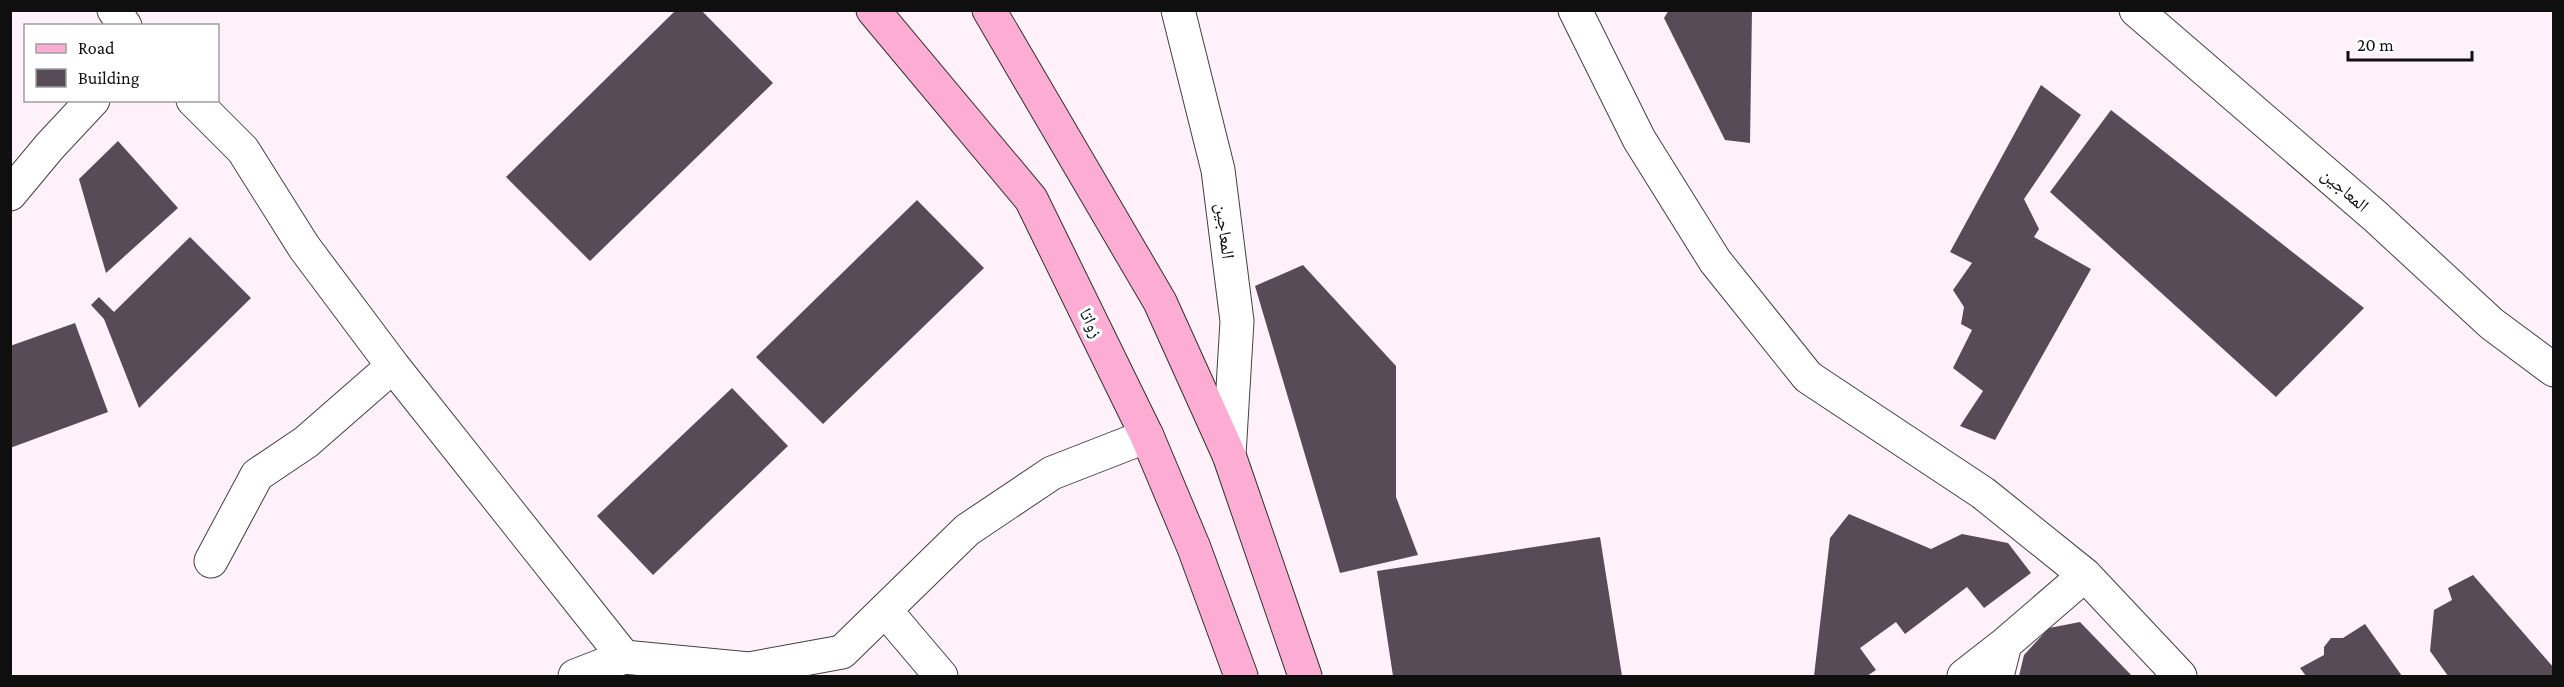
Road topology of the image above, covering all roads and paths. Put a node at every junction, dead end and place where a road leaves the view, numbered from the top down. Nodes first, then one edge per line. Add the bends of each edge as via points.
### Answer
1 (114, 10) edge
2 (873, 10) edge
3 (990, 10) edge
4 (1178, 10) edge
5 (1575, 10) edge
6 (2136, 10) edge
7 (124, 24) edge
8 (91, 102) edge
9 (195, 102) edge
10 (10, 194) edge
11 (393, 366) junction
12 (2553, 370) edge
13 (1147, 436) junction
14 (1229, 455) junction
15 (211, 561) dead end
16 (2085, 575) junction
17 (885, 610) junction
18 (2005, 644) junction
19 (624, 657) junction
20 (750, 673) edge
21 (575, 676) edge
22 (941, 676) edge
23 (1241, 676) edge
24 (1305, 676) edge
25 (1964, 676) edge
26 (1997, 676) edge
27 (2180, 676) edge

1 - 7 street
2 - 13 main road, زواتا via 1031,199
3 - 14 main road via 1160,302
4 - 14 street, المعاجين via 1218,170 1237,321
5 - 16 street via 1639,139 1715,261 1808,377 1983,493
6 - 12 street, المعاجين via 2375,216 2492,324
8 - 10 street
9 - 11 street via 243,150 304,247
11 - 15 street via 306,442 257,475
11 - 19 street
13 - 17 street via 1052,473 967,530
13 - 23 main road, زواتا
14 - 24 main road
16 - 18 street
16 - 27 street
17 - 20 street via 842,652
17 - 22 street
18 - 25 street
18 - 26 street
19 - 20 street
19 - 21 street

